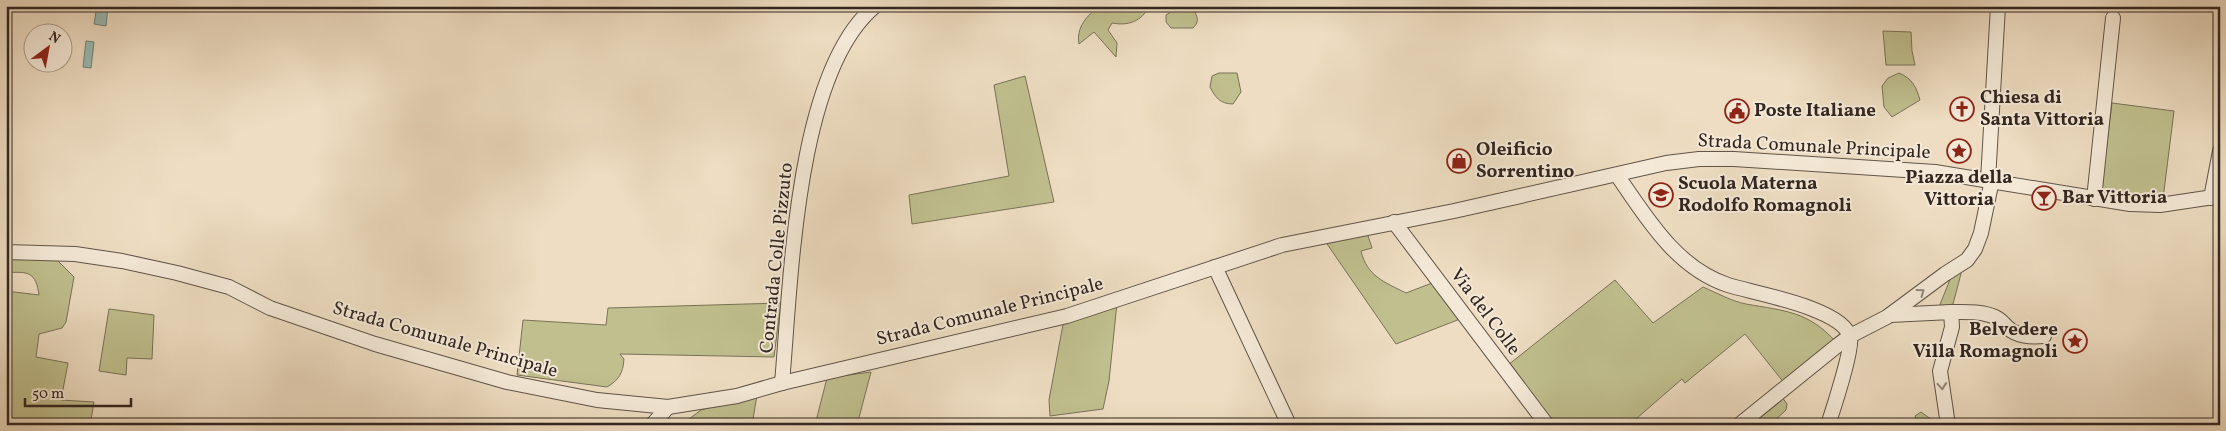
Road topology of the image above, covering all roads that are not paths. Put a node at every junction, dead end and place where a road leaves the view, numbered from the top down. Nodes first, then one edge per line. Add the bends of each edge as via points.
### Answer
1 (875, 6) edge
2 (1998, 6) edge
3 (2113, 18) dead end
4 (2220, 151) edge
5 (1617, 175) junction
6 (1990, 180) junction
7 (2216, 197) edge
8 (2094, 199) junction
9 (1394, 222) junction
10 (6, 252) edge
11 (1215, 267) junction
12 (1951, 312) junction
13 (1890, 315) junction
14 (1850, 336) junction
15 (2044, 336) dead end
16 (782, 383) junction
17 (668, 407) junction
18 (652, 425) edge
19 (1288, 425) edge
20 (1547, 425) edge
21 (1739, 425) edge
22 (1828, 425) edge
23 (1948, 425) edge

1 - 16 street, Contrada Colle Pizzuto via 849,36 832,67 819,105 799,192
2 - 6 street
3 - 8 street
4 - 7 street
5 - 6 street, Strada Comunale Principale via 1700,158 1842,164
5 - 9 street, Strada Comunale Principale
5 - 14 street via 1664,241 1704,276 1807,306 1837,320
6 - 8 street, Strada Comunale Principale
13 -> 6 street via 1967,260 1981,233
7 - 8 street, Strada Comunale Principale via 2160,205
9 - 11 street, Strada Comunale Principale via 1282,246
9 - 20 street, Via del Colle
10 - 17 street, Strada Comunale Principale via 75,254 177,273 230,287 270,308 375,344 508,382 597,400
11 - 16 street, Strada Comunale Principale via 1067,316
11 - 19 street
12 - 13 street
12 - 15 street via 1984,314 1995,317 2019,335
12 -> 23 street via 1952,327 1940,371
13 - 14 street
14 - 21 street
14 - 22 street via 1849,352
16 - 17 street, Strada Comunale Principale via 737,396
17 - 18 street

